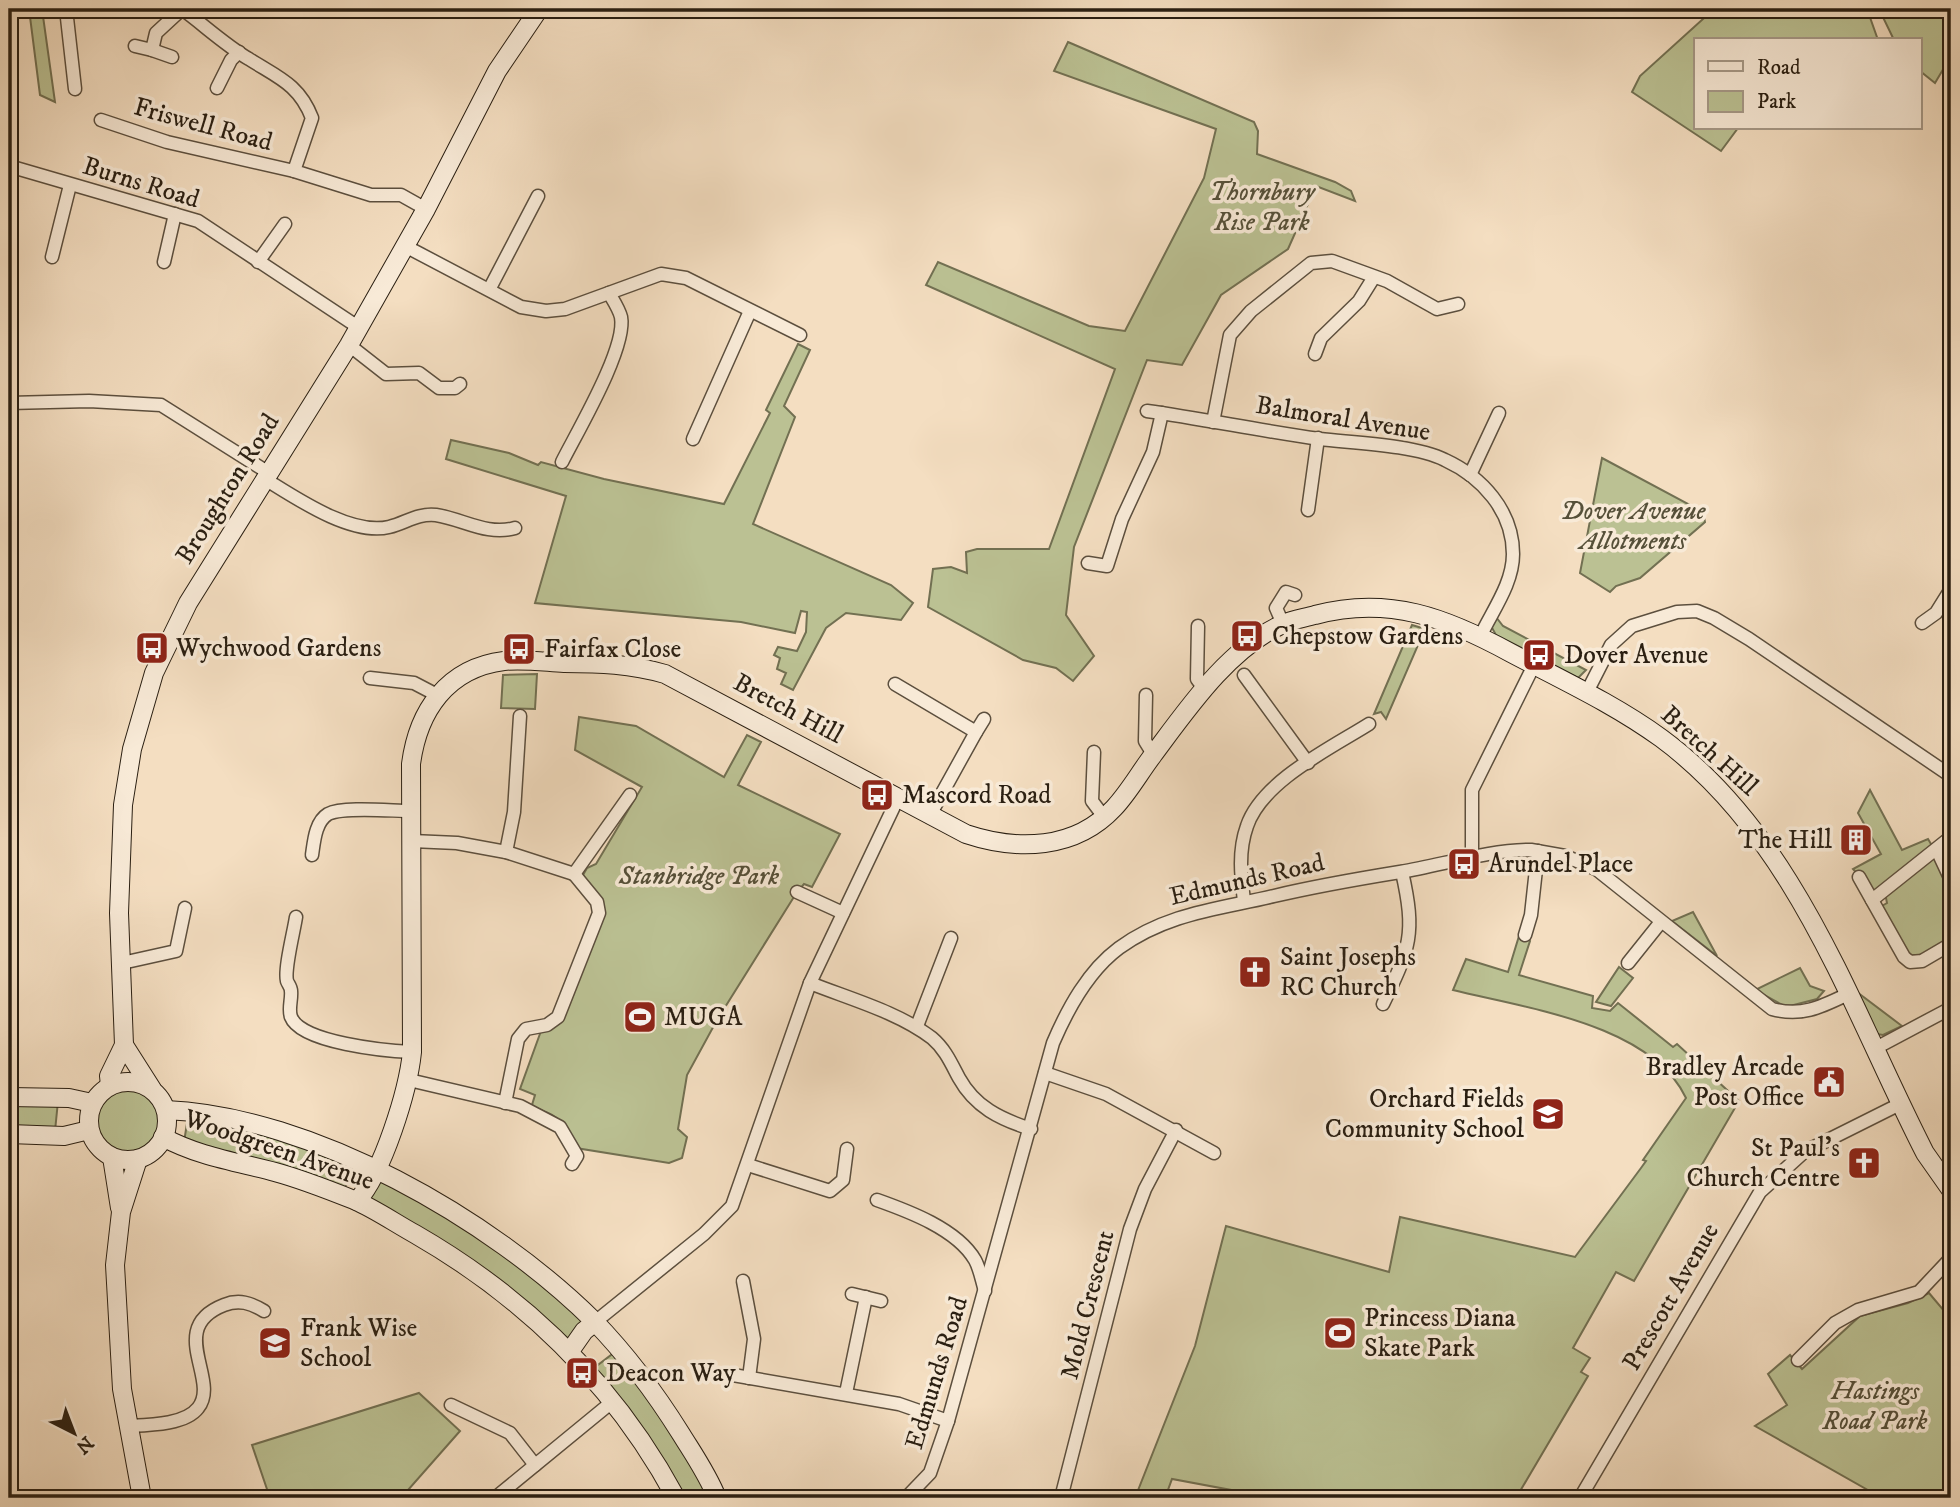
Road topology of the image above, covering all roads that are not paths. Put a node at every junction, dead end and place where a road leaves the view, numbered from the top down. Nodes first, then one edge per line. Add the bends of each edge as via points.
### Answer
1 (66, 9) edge
2 (182, 9) edge
3 (539, 9) edge
4 (135, 46) dead end
5 (152, 50) junction
6 (239, 52) junction
7 (172, 57) dead end
8 (217, 88) dead end
9 (75, 89) dead end
10 (101, 120) dead end
11 (9, 166) edge
12 (294, 172) junction
13 (70, 185) junction
14 (538, 196) dead end
15 (426, 209) junction
16 (175, 214) junction
17 (285, 224) dead end
18 (405, 246) junction
19 (51, 257) dead end
20 (164, 262) dead end
21 (258, 262) junction
22 (1374, 276) junction
23 (490, 288) junction
24 (609, 293) junction
25 (1458, 304) dead end
26 (750, 311) junction
27 (358, 327) junction
28 (800, 335) dead end
29 (349, 345) junction
30 (1315, 354) dead end
31 (460, 384) dead end
32 (9, 403) edge
33 (1147, 411) dead end
34 (1162, 413) junction
35 (1499, 414) dead end
36 (1213, 422) junction
37 (1318, 438) junction
38 (693, 439) dead end
39 (562, 462) dead end
40 (1470, 475) junction
41 (267, 476) junction
42 (1308, 510) dead end
43 (515, 528) dead end
44 (1088, 563) dead end
45 (1951, 589) edge
46 (1295, 595) dead end
47 (1922, 623) dead end
48 (1283, 624) junction
49 (1198, 626) dead end
50 (1480, 637) junction
51 (1534, 665) junction
52 (1244, 675) dead end
53 (370, 678) dead end
54 (895, 684) dead end
55 (1205, 690) junction
56 (1587, 692) junction
57 (437, 695) junction
58 (1146, 695) dead end
59 (520, 716) dead end
60 (984, 719) dead end
61 (1369, 724) dead end
62 (976, 732) junction
63 (1094, 752) dead end
64 (1153, 754) junction
65 (1308, 762) junction
66 (1951, 776) edge
67 (631, 794) dead end
68 (898, 798) junction
69 (411, 811) junction
70 (929, 815) junction
71 (1104, 817) junction
72 (1951, 837) edge
73 (412, 841) junction
74 (1937, 850) junction
75 (1538, 851) junction
76 (506, 852) junction
77 (312, 855) dead end
78 (1472, 858) junction
79 (1402, 872) junction
80 (574, 874) junction
81 (1859, 877) dead end
82 (1951, 880) edge
83 (797, 892) dead end
84 (1872, 900) junction
85 (1244, 901) junction
86 (185, 908) dead end
87 (843, 913) junction
88 (296, 918) dead end
89 (1660, 923) junction
90 (1525, 936) dead end
91 (951, 938) dead end
92 (1951, 944) edge
93 (122, 963) junction
94 (1628, 963) dead end
95 (810, 983) junction
96 (1848, 994) junction
97 (1383, 1004) dead end
98 (1951, 1008) edge
99 (917, 1027) junction
100 (124, 1045) junction
101 (1874, 1049) junction
102 (412, 1052) junction
103 (1045, 1073) junction
104 (409, 1080) junction
105 (110, 1086) junction
106 (152, 1089) junction
107 (9, 1097) edge
108 (92, 1103) junction
109 (505, 1103) junction
110 (1900, 1104) junction
111 (166, 1110) junction
112 (1031, 1129) junction
113 (89, 1130) junction
114 (1176, 1130) junction
115 (9, 1134) edge
116 (163, 1137) junction
117 (847, 1149) dead end
118 (1214, 1153) dead end
119 (112, 1157) junction
120 (579, 1158) dead end
121 (138, 1159) junction
122 (748, 1165) junction
123 (376, 1170) junction
124 (1951, 1190) edge
125 (877, 1200) dead end
126 (356, 1201) junction
127 (121, 1212) junction
128 (1951, 1258) edge
129 (743, 1282) dead end
130 (985, 1292) junction
131 (852, 1294) dead end
132 (866, 1297) junction
133 (881, 1301) dead end
134 (264, 1311) dead end
135 (595, 1322) junction
136 (570, 1351) junction
137 (1798, 1360) dead end
138 (733, 1375) dead end
139 (749, 1378) junction
140 (846, 1393) junction
141 (612, 1402) junction
142 (451, 1405) dead end
143 (948, 1421) junction
144 (127, 1426) junction
145 (535, 1465) junction
146 (142, 1498) edge
147 (495, 1498) edge
148 (676, 1498) edge
149 (718, 1498) edge
150 (906, 1498) edge
151 (1061, 1498) edge
152 (1580, 1498) edge

1 - 9 street
2 - 5 street via 156,33
2 - 6 street, Friswell Road
3 - 15 street, Broughton Road via 497,71
4 - 5 street
5 - 7 street
6 - 8 street
6 - 12 street, Friswell Road via 288,81 306,104 312,118
10 - 12 street, Friswell Road via 167,142
11 - 13 street, Burns Road
12 - 15 street, Friswell Road via 371,195 401,195
13 - 16 street, Burns Road
13 - 19 street
14 - 23 street
15 - 18 street, Broughton Road
16 - 20 street
16 - 21 street, Burns Road via 198,221
17 - 21 street
18 - 23 street
18 - 27 street, Broughton Road
21 - 27 street, Burns Road
22 - 25 street via 1437,309
22 - 30 street via 1359,301 1321,338
22 - 36 street via 1332,261 1311,263 1251,311 1230,335
23 - 24 street via 521,307 546,311
24 - 26 street via 661,274 686,278
24 - 39 street via 621,317 621,335
26 - 28 street
26 - 38 street
27 - 29 street, Broughton Road
29 - 31 street via 386,374 419,373 439,388
29 - 41 street, Broughton Road
32 - 41 street via 160,405
33 - 34 street, Balmoral Avenue
34 - 36 street, Balmoral Avenue
34 - 44 street via 1153,452 1122,519 1107,566
35 - 40 street
36 - 37 street, Balmoral Avenue
37 - 40 street, Balmoral Avenue via 1443,458
37 - 42 street
40 - 50 street, Balmoral Avenue via 1502,510 1513,552 1511,573
41 - 43 street via 330,517 352,523 390,527 423,514 489,531
41 - 93 street, Broughton Road via 171,635 143,703 123,805
45 - 47 street via 1936,613
46 - 48 street via 1286,592 1276,608
48 - 50 street, Bretch Hill via 1335,610 1379,606 1410,610
48 - 55 street, Bretch Hill via 1234,658
49 - 55 street via 1197,679
50 - 51 street, Bretch Hill
51 - 56 street, Bretch Hill
51 - 78 street via 1472,790
52 - 65 street
53 - 57 street via 414,683
54 - 62 street
55 - 64 street, Bretch Hill
56 - 66 street via 1611,645 1632,626 1677,611 1697,611 1749,639
56 - 96 street, Bretch Hill via 1663,740 1742,813 1784,874
57 - 68 street, Bretch Hill via 471,672 504,662 634,665 665,674
57 - 69 street, Bretch Hill via 415,738
58 - 64 street via 1145,741
59 - 76 street via 514,813
60 - 62 street
61 - 65 street
62 - 70 street
63 - 71 street via 1092,801
64 - 71 street, Bretch Hill
65 - 85 street via 1265,796 1247,825 1240,861
67 - 80 street
68 - 70 street, Bretch Hill
68 - 87 street
69 - 73 street, Bretch Hill
69 - 77 street via 326,815 319,824
70 - 71 street, Bretch Hill via 988,841 1033,845 1073,837
72 - 74 street
73 - 76 street
73 - 102 street, Bretch Hill
74 - 82 street
74 - 84 street
75 - 78 street, Edmunds Road
75 - 89 street, Edmunds Road via 1596,869
75 - 90 street
76 - 80 street
78 - 79 street, Edmunds Road
79 - 85 street, Edmunds Road
79 - 97 street via 1409,947
80 - 109 street via 597,902 599,914 558,1017 547,1025 526,1029 518,1040
81 - 84 street
83 - 87 street
84 - 92 street via 1910,962 1922,961
85 - 103 street, Edmunds Road via 1175,918 1117,949 1071,1004
86 - 93 street via 176,951
87 - 95 street
88 - 102 street via 286,980 296,1025 305,1032 351,1044
89 - 94 street
89 - 96 street, Edmunds Road via 1772,1009 1806,1013
91 - 99 street
93 - 100 street, Broughton Road
95 - 99 street
95 - 122 street
96 - 101 street, Bretch Hill
98 - 101 street
99 - 112 street via 944,1050 978,1103
100 - 105 street via 109,1076
100 - 106 street
101 - 110 street, Bretch Hill
102 - 104 street, Bretch Hill
103 - 112 street, Edmunds Road
103 - 114 street via 1106,1094
104 - 109 street
104 - 123 street, Bretch Hill
105 - 106 street via 131,1081
105 - 108 street
106 - 111 street
107 - 108 street
108 - 113 street
109 - 120 street via 560,1127
110 - 124 street, Bretch Hill
110 - 152 street, Prescott Avenue via 1804,1152 1760,1192
111 - 116 street
111 - 123 street, Woodgreen Avenue via 199,1111 290,1133
112 - 130 street, Edmunds Road
113 - 115 street via 64,1136
113 - 119 street via 97,1146
114 - 118 street
114 - 151 street, Mold Crescent via 1145,1189 1130,1230
116 - 121 street via 153,1151
116 - 126 street, Woodgreen Avenue via 182,1148 278,1173
117 - 122 street via 843,1180 830,1191
119 - 121 street
119 - 127 street
121 - 127 street
122 - 135 street via 738,1196 723,1216
123 - 126 street, Bretch Hill
123 - 135 street, Woodgreen Avenue via 475,1227
125 - 130 street via 918,1215 962,1246 975,1260
126 - 136 street, Woodgreen Avenue via 460,1260 518,1303
127 - 144 street via 115,1265
128 - 137 street via 1919,1292 1858,1310 1835,1323
129 - 139 street via 754,1339
130 - 143 street, Edmunds Road
131 - 132 street
132 - 133 street
132 - 140 street
134 - 144 street via 235,1300 204,1319 195,1349 204,1395 200,1407 188,1418
135 - 136 street
135 - 149 street, Woodgreen Avenue via 654,1392
136 - 141 street, Woodgreen Avenue
138 - 139 street
139 - 140 street
140 - 143 street
141 - 145 street
141 - 148 street, Woodgreen Avenue via 653,1455
142 - 145 street via 510,1433
143 - 150 street, Edmunds Road via 930,1473
144 - 146 street
145 - 147 street

